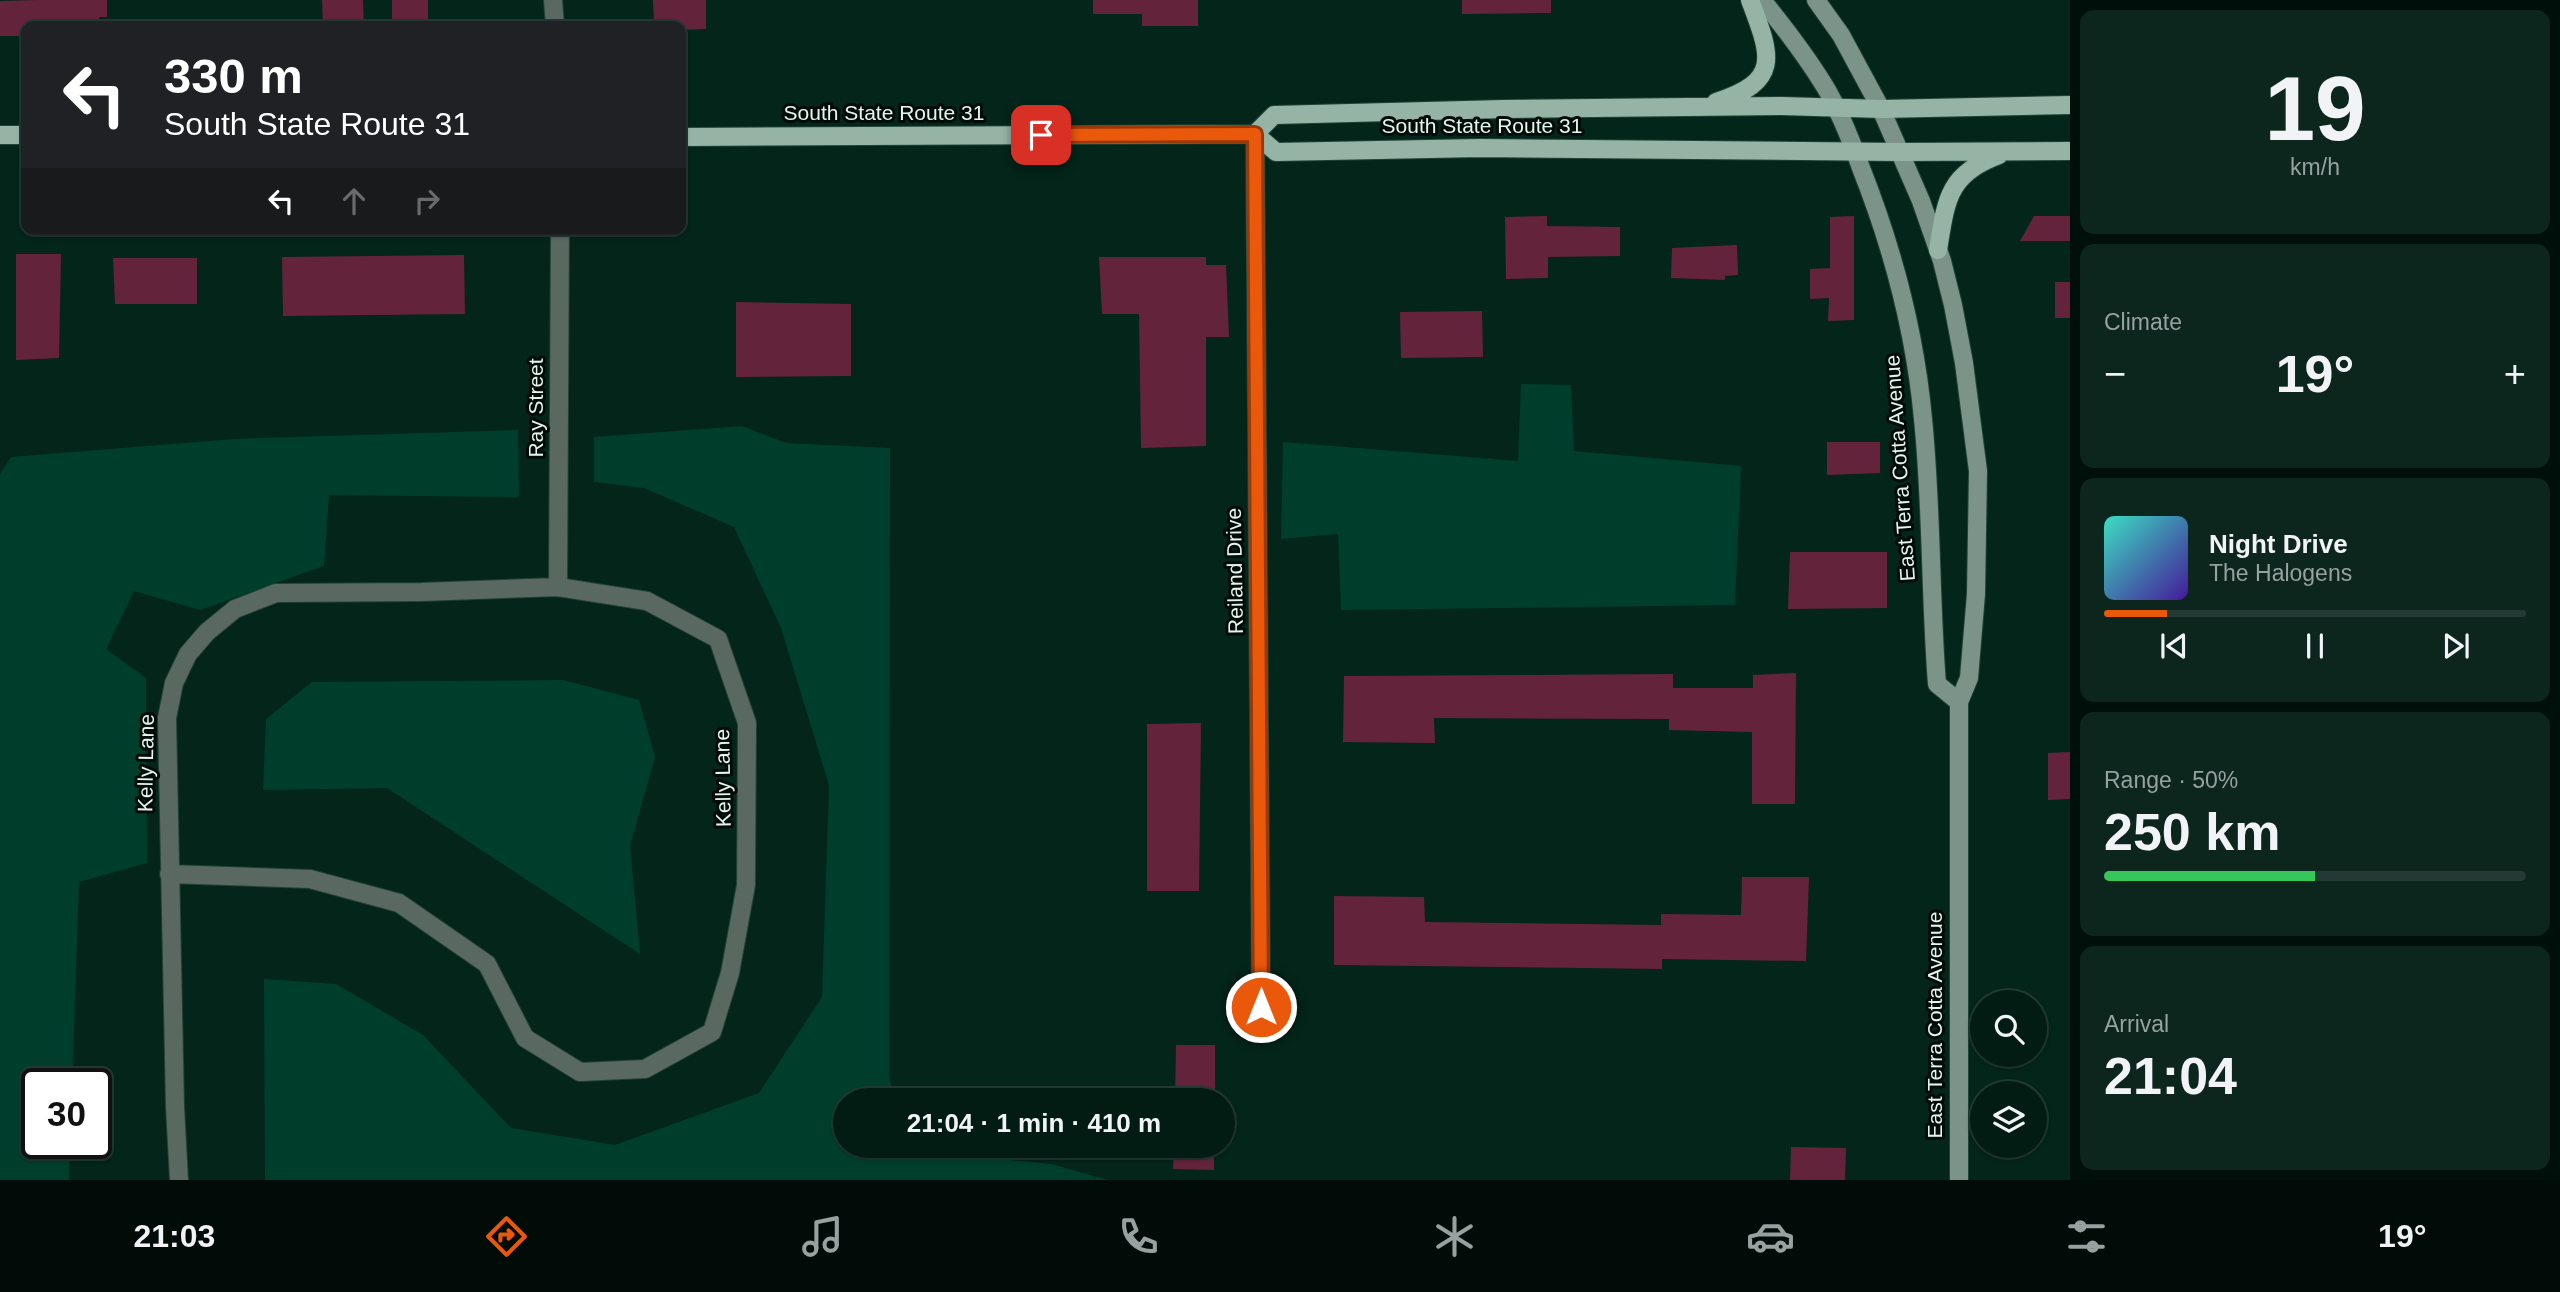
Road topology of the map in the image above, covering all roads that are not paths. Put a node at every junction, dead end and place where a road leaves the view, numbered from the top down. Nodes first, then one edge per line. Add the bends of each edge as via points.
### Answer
1 (553, 0) edge
2 (1750, 0) edge
3 (1762, 0) edge
4 (1816, 0) edge
5 (555, 21) edge
6 (2070, 105) edge
7 (1688, 107) junction
8 (1835, 107) junction
9 (1881, 109) junction
10 (1255, 134) junction
11 (0, 135) edge
12 (21, 135) edge
13 (686, 137) edge
14 (2070, 150) edge
15 (2013, 151) junction
16 (1855, 152) junction
17 (1899, 152) junction
18 (560, 235) edge
19 (1938, 250) junction
20 (558, 587) junction
21 (1958, 702) junction
22 (169, 874) junction
23 (1261, 1007) dead end
24 (179, 1180) edge
25 (1959, 1180) edge

1 - 5 street
2 - 7 main road via 1765,44 1765,72 1738,94
3 - 8 main road, East Terra Cotta Avenue via 1826,87
4 - 9 main road, East Terra Cotta Avenue via 1841,35
6 - 9 main road
7 - 8 main road
7 - 10 main road, South State Route 31 via 1274,116
8 - 9 main road
8 - 16 main road, East Terra Cotta Avenue
9 - 17 main road, East Terra Cotta Avenue
10 - 13 main road, South State Route 31
10 - 16 main road, South State Route 31 via 1276,152 1480,148
10 - 23 street, Reiland Drive
11 - 12 main road
14 - 15 main road, South State Route 31
15 - 17 main road, South State Route 31
15 - 19 main road via 1964,173 1945,210
16 - 17 main road, South State Route 31
16 - 21 main road, East Terra Cotta Avenue via 1887,240 1913,337 1923,420 1937,684
17 - 19 main road, East Terra Cotta Avenue
18 - 20 street, Ray Street
19 - 21 main road, East Terra Cotta Avenue via 1964,363 1978,471 1969,678
20 - 22 street, Kelly Lane via 276,593 235,609 188,654 174,683 167,718
20 - 22 street, Kelly Lane via 647,601 718,639 747,723 746,885 730,973 712,1032 645,1069 580,1072 525,1038 487,964 400,903 310,879
21 - 25 main road, East Terra Cotta Avenue
22 - 24 street, Kelly Lane

